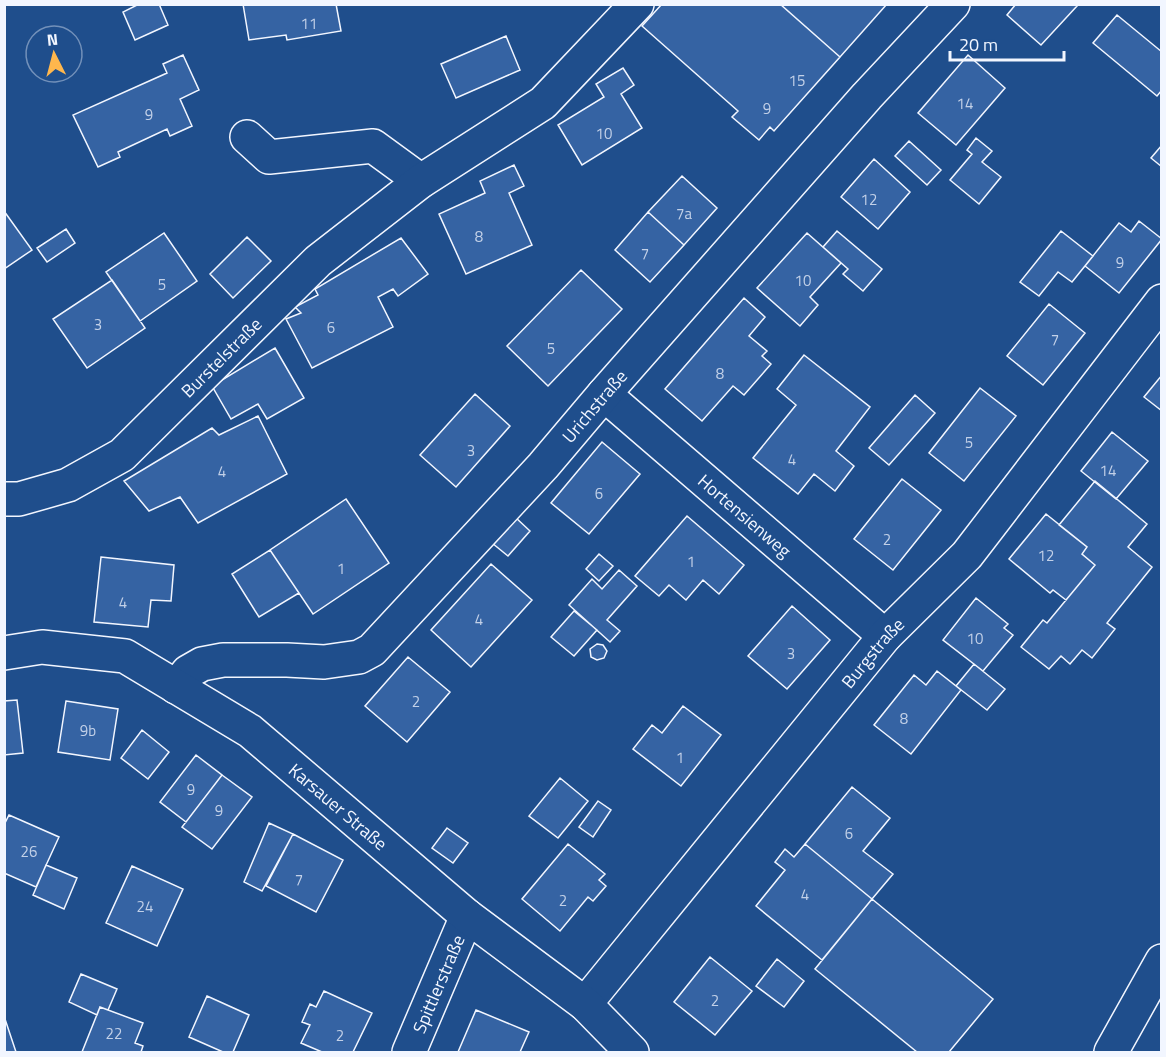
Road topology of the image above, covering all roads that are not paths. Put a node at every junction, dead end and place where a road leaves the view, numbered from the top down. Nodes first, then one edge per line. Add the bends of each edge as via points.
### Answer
1 (637, 4) edge
2 (953, 4) edge
3 (247, 137) dead end
4 (421, 182) junction
5 (1161, 301) edge
6 (604, 394) junction
7 (4, 499) edge
8 (885, 636) junction
9 (4, 653) edge
10 (176, 687) junction
11 (467, 916) junction
12 (1161, 961) edge
13 (585, 1004) junction
14 (409, 1053) edge
15 (633, 1053) edge
16 (1111, 1053) edge

1 - 4 street, Burstelstraße via 543,103
2 - 6 street, Urichstraße
3 - 4 street via 269,157 373,146
4 - 7 street, Burstelstraße via 318,261 122,455 68,485 19,499
5 - 8 street, Burgstraße via 967,555
6 - 8 street, Hortensienweg
6 - 10 street, Urichstraße via 543,466 372,650 359,657 324,662 222,660 188,672
8 - 13 street, Burgstraße
9 - 10 street, Karsauer Straße via 42,647 125,656
10 - 11 street, Karsauer Straße via 250,731
11 - 13 street, Karsauer Straße
11 - 14 street, Spittlerstraße
12 - 16 street
13 - 15 street, Karsauer Straße

